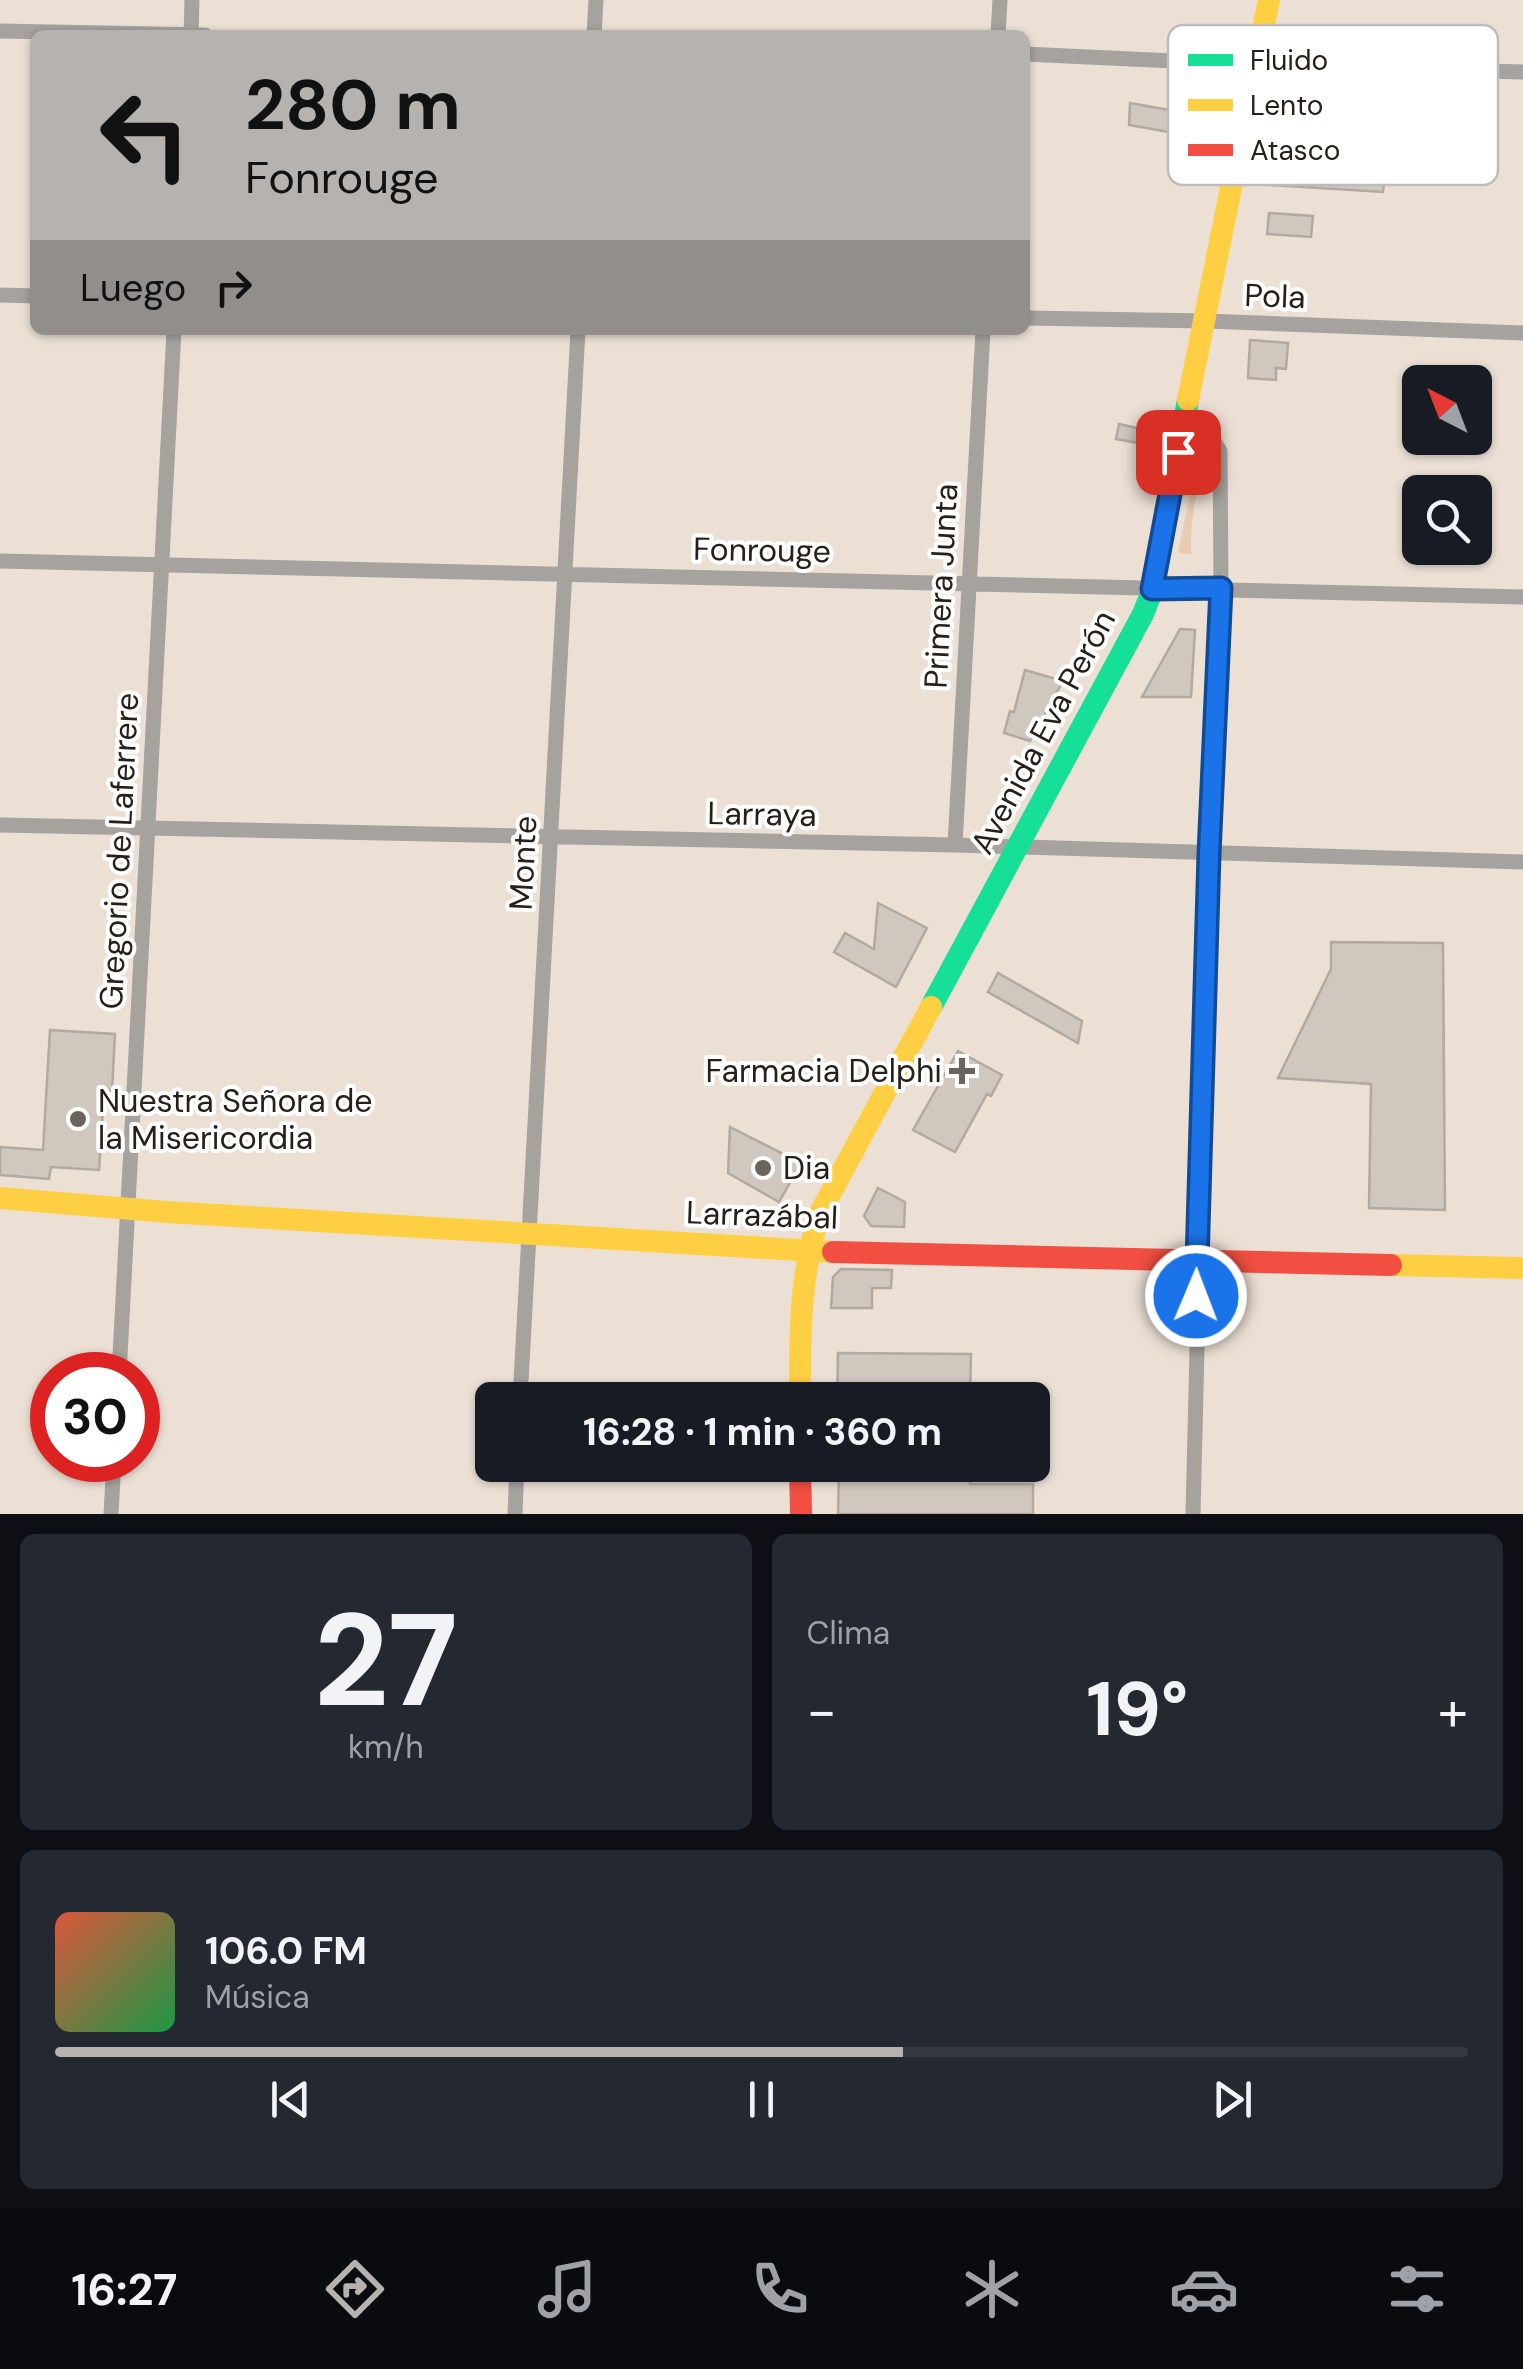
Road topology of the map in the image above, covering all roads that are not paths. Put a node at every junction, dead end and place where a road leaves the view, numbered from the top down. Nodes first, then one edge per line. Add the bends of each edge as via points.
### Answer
1 (192, 0) edge
2 (596, 0) edge
3 (1000, 0) edge
4 (1269, 0) edge
5 (1265, 25) edge
6 (190, 30) edge
7 (594, 30) edge
8 (998, 30) edge
9 (0, 31) edge
10 (30, 32) edge
11 (1030, 54) edge
12 (1168, 61) edge
13 (1498, 71) edge
14 (1523, 72) edge
15 (1234, 185) edge
16 (0, 296) edge
17 (30, 296) edge
18 (1030, 318) edge
19 (1206, 321) junction
20 (1523, 334) edge
21 (174, 335) edge
22 (578, 335) edge
23 (983, 335) edge
24 (1185, 415) junction
25 (0, 560) edge
26 (161, 564) junction
27 (566, 574) junction
28 (968, 582) junction
29 (1221, 588) junction
30 (1152, 589) junction
31 (1523, 597) edge
32 (0, 825) edge
33 (148, 828) junction
34 (552, 838) junction
35 (955, 846) junction
36 (1018, 848) junction
37 (1209, 854) junction
38 (1523, 862) edge
39 (0, 1198) edge
40 (128, 1209) junction
41 (528, 1237) junction
42 (807, 1250) junction
43 (1197, 1259) junction
44 (1523, 1268) edge
45 (120, 1352) edge
46 (521, 1382) edge
47 (800, 1382) edge
48 (113, 1482) edge
49 (516, 1482) edge
50 (800, 1482) edge
51 (111, 1514) edge
52 (515, 1514) edge
53 (800, 1514) edge
54 (1192, 1514) edge

1 - 6 street
2 - 7 street
3 - 8 street
4 - 5 main road, Avenida Eva Perón
9 - 10 street
11 - 12 street
13 - 14 street
15 - 19 main road, Avenida Eva Perón
16 - 17 street
18 - 19 street, Pola
19 - 20 street, Pola
19 - 24 main road, Avenida Eva Perón
21 - 26 street, Gregorio de Laferrere
22 - 27 street, Monte
23 - 28 street, Primera Junta
24 - 29 street via 1220,450
24 - 30 main road, Avenida Eva Perón
25 - 26 street, Fonrouge
26 - 27 street, Fonrouge
26 - 33 street, Gregorio de Laferrere
27 - 28 street, Fonrouge
27 - 34 street, Monte
28 - 30 street, Fonrouge
28 - 35 street, Primera Junta
29 - 30 street, Fonrouge
29 - 31 street, Fonrouge
29 - 37 street
30 - 36 main road, Avenida Eva Perón
32 - 33 street, Larraya
33 - 34 street, Larraya
33 - 40 street, Gregorio de Laferrere
34 - 35 street, Larraya
34 - 41 street, Monte
35 - 36 street, Larraya
36 - 37 street, Larraya
36 - 42 main road, Avenida Eva Perón via 821,1211
37 - 38 street, Larraya
37 - 43 street
39 - 40 main road, Larrazábal
40 - 41 main road, Larrazábal
40 - 45 street, Gregorio de Laferrere
41 - 42 main road, Larrazábal
41 - 46 street, Monte
42 - 43 main road, Larrazábal
42 - 47 main road, Avenida Eva Perón via 800,1285
43 - 44 main road, Larrazábal
43 - 54 street
48 - 51 street
49 - 52 street
50 - 53 main road

